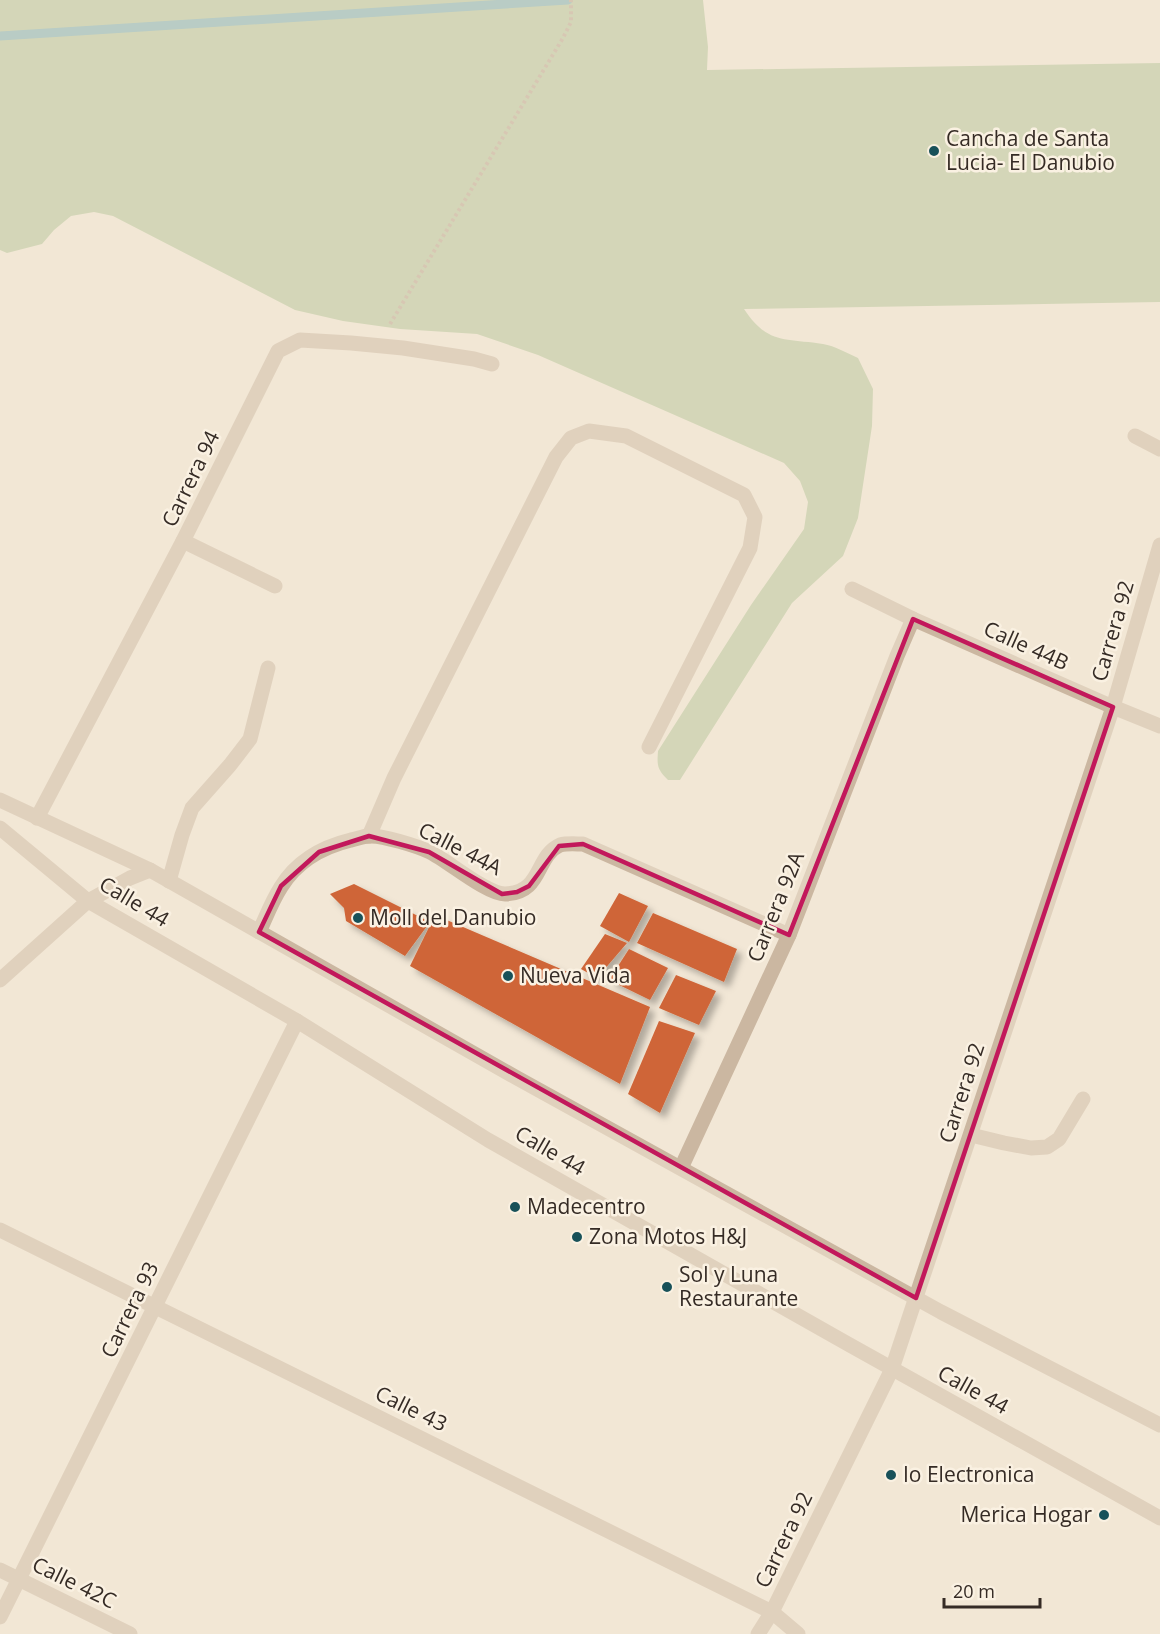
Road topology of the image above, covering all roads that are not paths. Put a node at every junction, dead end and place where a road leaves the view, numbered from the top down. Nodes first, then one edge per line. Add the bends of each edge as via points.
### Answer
1 (492, 364) dead end
2 (1135, 436) dead end
3 (1160, 449) edge
4 (183, 541) junction
5 (1160, 545) edge
6 (275, 586) dead end
7 (852, 589) dead end
8 (913, 619) junction
9 (268, 668) dead end
10 (1113, 707) junction
11 (1160, 726) edge
12 (649, 747) dead end
13 (0, 800) edge
14 (37, 818) junction
15 (0, 828) edge
16 (369, 836) junction
17 (150, 870) junction
18 (169, 881) junction
19 (88, 901) junction
20 (259, 932) junction
21 (789, 935) junction
22 (0, 981) edge
23 (297, 1021) junction
24 (1083, 1099) dead end
25 (971, 1134) junction
26 (681, 1168) junction
27 (0, 1230) edge
28 (916, 1298) junction
29 (156, 1306) junction
30 (891, 1369) junction
31 (1158, 1417) edge
32 (1160, 1518) edge
33 (0, 1570) edge
34 (19, 1580) junction
35 (772, 1612) junction
36 (0, 1617) edge
37 (130, 1634) edge
38 (758, 1634) edge
39 (798, 1634) edge

1 - 4 street, Carrera 94 via 376,345 300,340 278,351
2 - 3 street
4 - 6 street
4 - 14 street, Carrera 94
5 - 10 street, Carrera 92
7 - 8 street, Calle 44B
8 - 10 street, Calle 44B
8 - 21 street, Carrera 92A
9 - 18 street via 250,739 192,808
10 - 11 street, Calle 44B
10 - 25 street, Carrera 92
12 - 16 street via 750,548 755,517 744,495 626,436 589,431 571,438 556,458 394,778
13 - 14 street, Calle 44
14 - 17 street, Calle 44
15 - 19 street, Calle 44
16 - 20 street, Calle 44A via 333,844 301,864 281,886
16 - 21 street, Calle 44A via 429,852 502,894 529,886 559,846 583,844
17 - 18 street, Calle 44
17 - 19 street
18 - 20 street, Calle 44
19 - 22 street
19 - 23 street, Calle 44
20 - 26 street, Calle 44
21 - 26 street, Carrera 92A
23 - 29 street, Carrera 93
23 - 30 street, Calle 44 via 488,1140
24 - 25 street via 1059,1139 1047,1147 1022,1146
25 - 28 street, Carrera 92
26 - 28 street, Calle 44
27 - 29 street, Calle 43
28 - 30 street, Carrera 92
28 - 31 street, Calle 44
29 - 34 street, Carrera 93
29 - 35 street, Calle 43
30 - 32 street, Calle 44
30 - 35 street, Carrera 92
33 - 34 street, Calle 42C
34 - 36 street, Carrera 93
34 - 37 street, Calle 42C
35 - 38 street, Carrera 92
35 - 39 street, Calle 43

